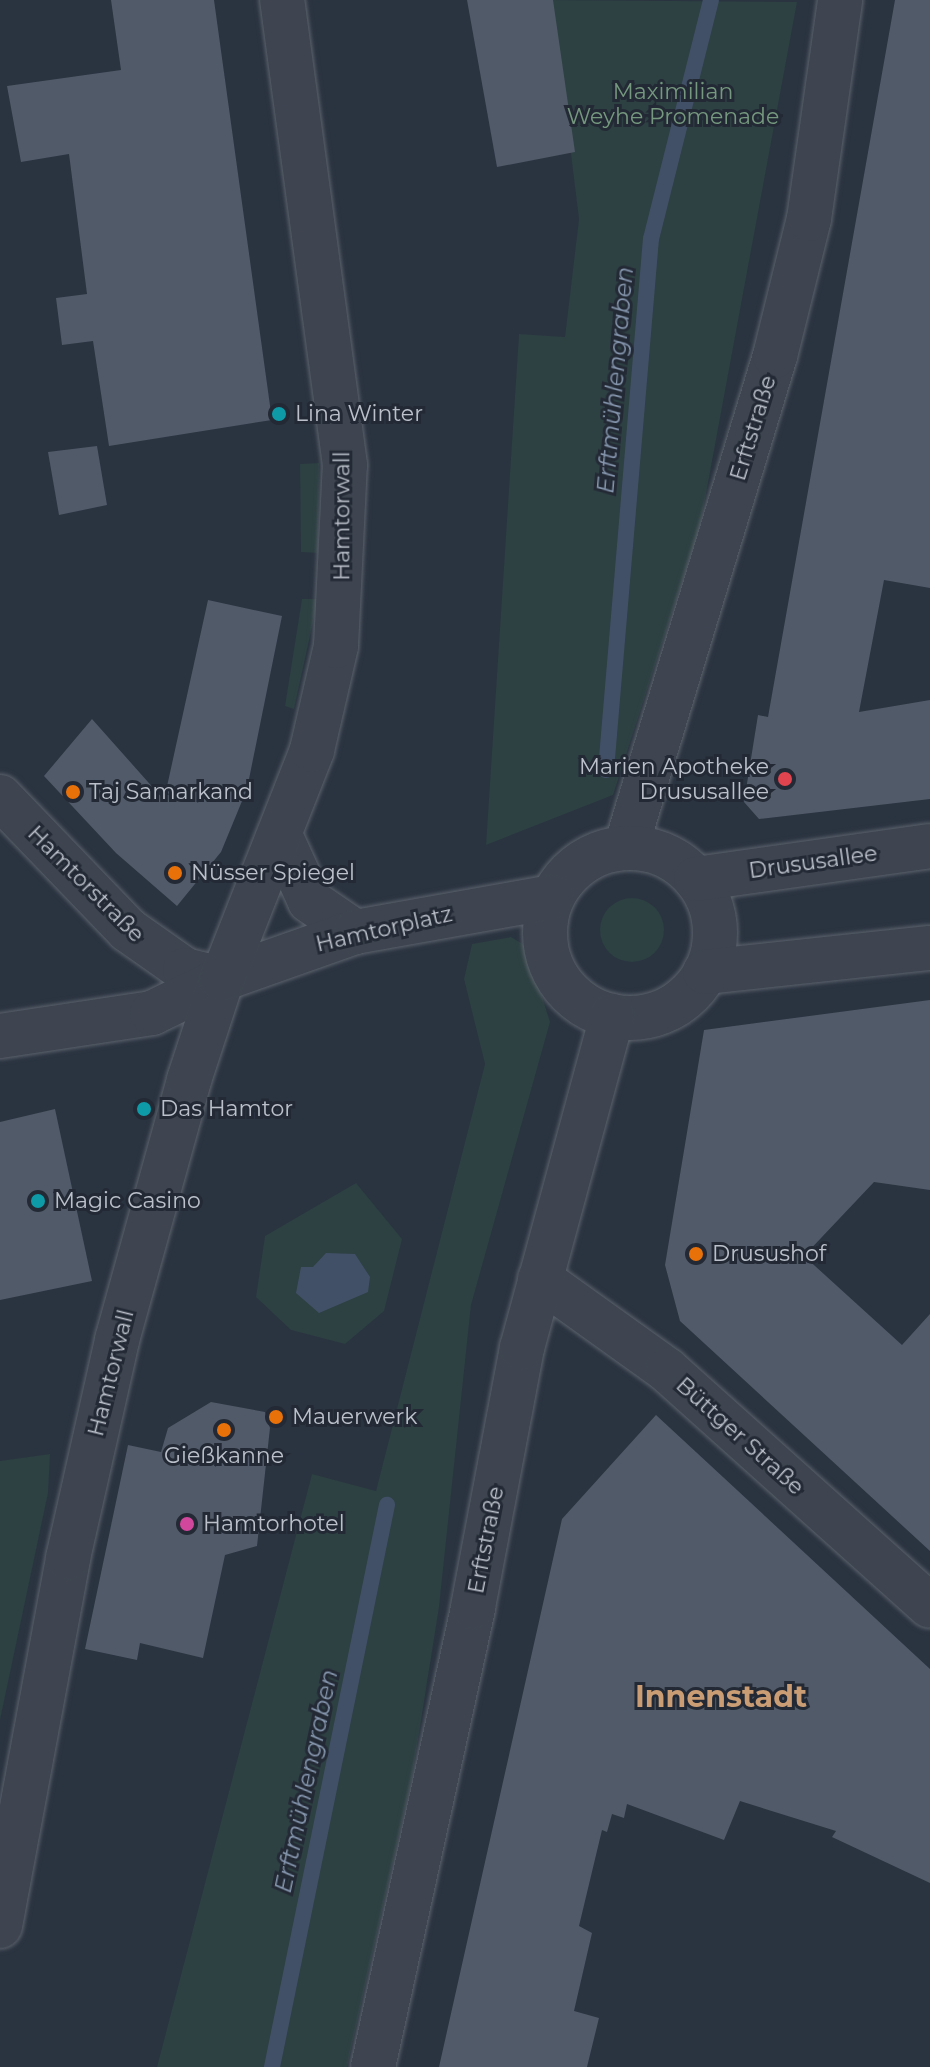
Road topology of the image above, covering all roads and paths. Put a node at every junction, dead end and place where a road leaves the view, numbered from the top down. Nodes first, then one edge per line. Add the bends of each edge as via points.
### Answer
1 (282, 0) edge
2 (840, 0) edge
3 (0, 797) edge
4 (280, 835) junction
5 (930, 846) edge
6 (626, 847) junction
7 (696, 879) junction
8 (552, 897) junction
9 (355, 932) junction
10 (930, 948) edge
11 (705, 972) junction
12 (222, 979) junction
13 (612, 1016) junction
14 (0, 1036) edge
15 (540, 1279) junction
16 (930, 1606) edge
17 (0, 1926) edge
18 (373, 2067) edge

1 - 4 street, Hamtorwall via 340,409 345,523 326,699
2 - 6 street, Erftstraße via 809,219 775,356
3 - 12 street, Hamtorstraße via 128,930 185,970
4 - 9 street via 310,901
4 - 12 street, Hamtorwall
5 - 7 street, Drususallee
6 - 7 street via 676,861
6 - 8 street via 582,862
7 - 11 street via 714,924
8 - 9 street, Hamtorplatz
8 - 13 street via 545,921 554,971 588,1007
9 - 12 street, Hamtorplatz
10 - 11 street
11 - 13 street via 666,1010
12 - 14 street, Hamtorplatz via 152,1013
12 - 17 street, Hamtorwall via 117,1340 68,1558
13 - 15 street, Erftstraße
15 - 16 street, Büttger Straße via 667,1370
15 - 18 street, Erftstraße

